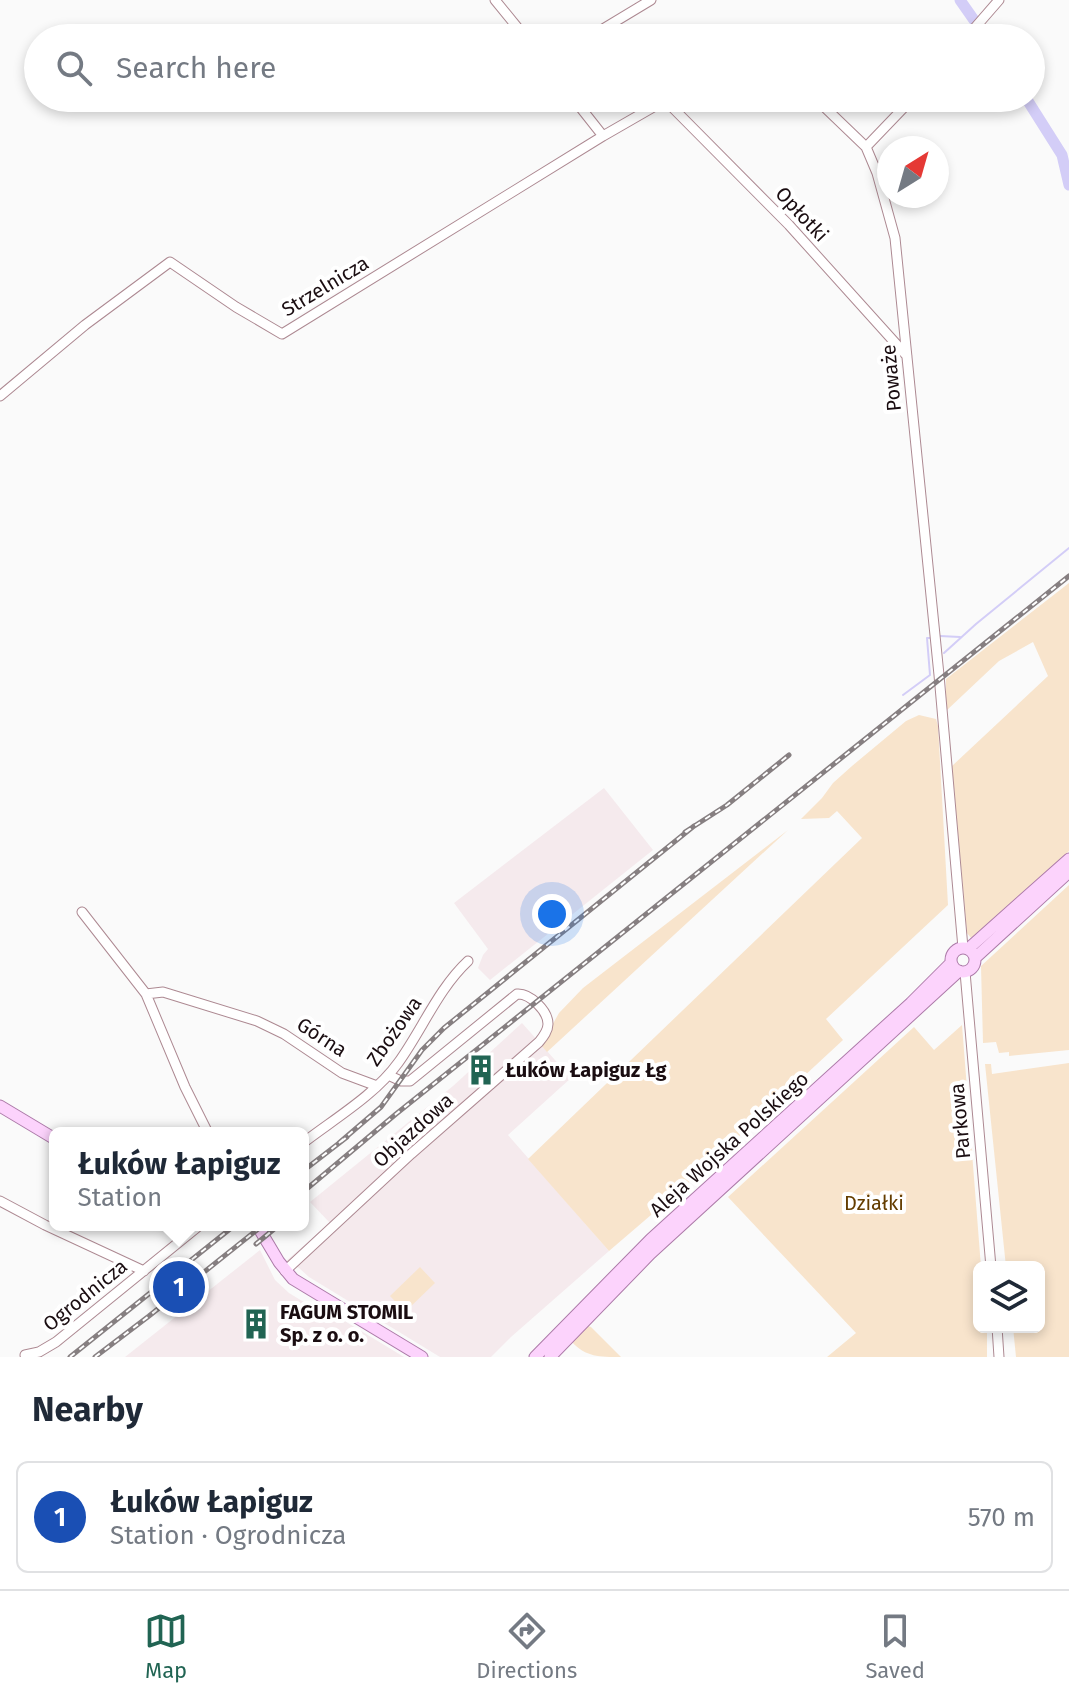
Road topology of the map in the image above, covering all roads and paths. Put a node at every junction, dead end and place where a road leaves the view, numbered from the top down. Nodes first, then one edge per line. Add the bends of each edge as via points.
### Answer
1 (495, 0) edge
2 (651, 0) edge
3 (999, 0) edge
4 (515, 24) edge
5 (611, 24) edge
6 (978, 24) edge
7 (584, 112) edge
8 (645, 112) edge
9 (680, 112) edge
10 (830, 112) edge
11 (900, 112) edge
12 (603, 136) junction
13 (866, 147) junction
14 (907, 357) junction
15 (0, 396) edge
16 (1069, 859) edge
17 (1069, 872) edge
18 (82, 912) dead end
19 (969, 952) junction
20 (468, 961) dead end
21 (958, 969) junction
22 (146, 994) junction
23 (388, 1075) junction
24 (377, 1086) junction
25 (0, 1106) edge
26 (205, 1127) edge
27 (49, 1135) edge
28 (309, 1138) edge
29 (0, 1201) edge
30 (49, 1227) edge
31 (58, 1231) edge
32 (193, 1231) edge
33 (261, 1231) edge
34 (990, 1261) edge
35 (144, 1271) junction
36 (285, 1271) junction
37 (997, 1333) edge
38 (25, 1355) dead end
39 (422, 1357) edge
40 (535, 1357) edge
41 (550, 1357) edge
42 (999, 1357) edge

1 - 4 street
2 - 5 street
3 - 6 street
7 - 12 street
8 - 12 street
9 - 14 street, Opłotki
10 - 13 street, Poważe
11 - 13 street
12 - 15 street, Strzelnicza via 282,334 170,262
13 - 14 street, Poważe via 895,238
14 - 19 street, Poważe
16 - 19 main road
17 - 19 main road
18 - 22 street
19 - 21 main road via 973,967
19 - 21 main road via 954,952
20 - 23 street, Zbożowa
21 - 34 street, Parkowa
21 - 40 main road, Aleja Wojska Polskiego via 911,1003 651,1239
21 - 41 main road, Aleja Wojska Polskiego via 661,1244
22 - 24 street, Górna via 163,992 247,1018 284,1034 342,1073
22 - 26 street
23 - 24 street, Zbożowa
23 - 36 street, Objazdowa via 410,1081 517,994 533,999 547,1019 539,1042
24 - 28 street, Zbożowa
25 - 27 main road
29 - 30 street
31 - 35 street
32 - 35 street, Ogrodnicza
33 - 36 main road
35 - 38 street, Ogrodnicza via 48,1348
36 - 39 main road
37 - 42 street

